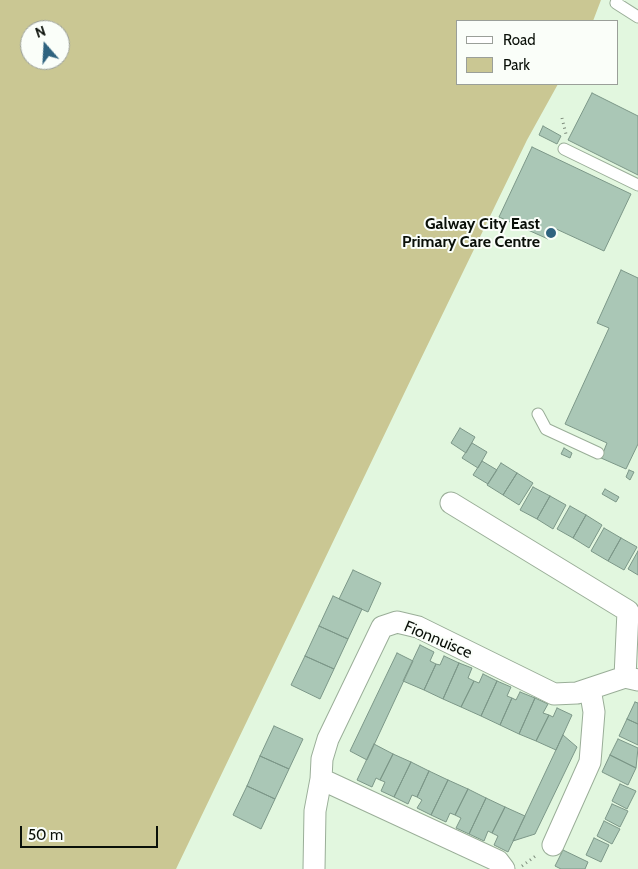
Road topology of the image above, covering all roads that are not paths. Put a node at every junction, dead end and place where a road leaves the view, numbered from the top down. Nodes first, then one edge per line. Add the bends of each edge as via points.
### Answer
1 (617, 0) edge
2 (638, 17) edge
3 (564, 149) dead end
4 (638, 185) edge
5 (538, 414) dead end
6 (598, 453) dead end
7 (451, 503) dead end
8 (631, 679) edge
9 (590, 689) junction
10 (321, 779) junction
11 (553, 845) road end
12 (314, 869) edge
13 (504, 869) edge

1 - 2 lane
3 - 4 lane
5 - 6 lane via 546,428
7 - 8 street, Fionnuisce via 628,611
8 - 9 street, Fionnuisce
9 - 10 street, Fionnuisce via 554,694 418,627 397,622 382,627 328,739
9 - 11 street via 594,712 590,762
10 - 12 street, Fionnuisce via 315,811
10 - 13 street via 498,862

